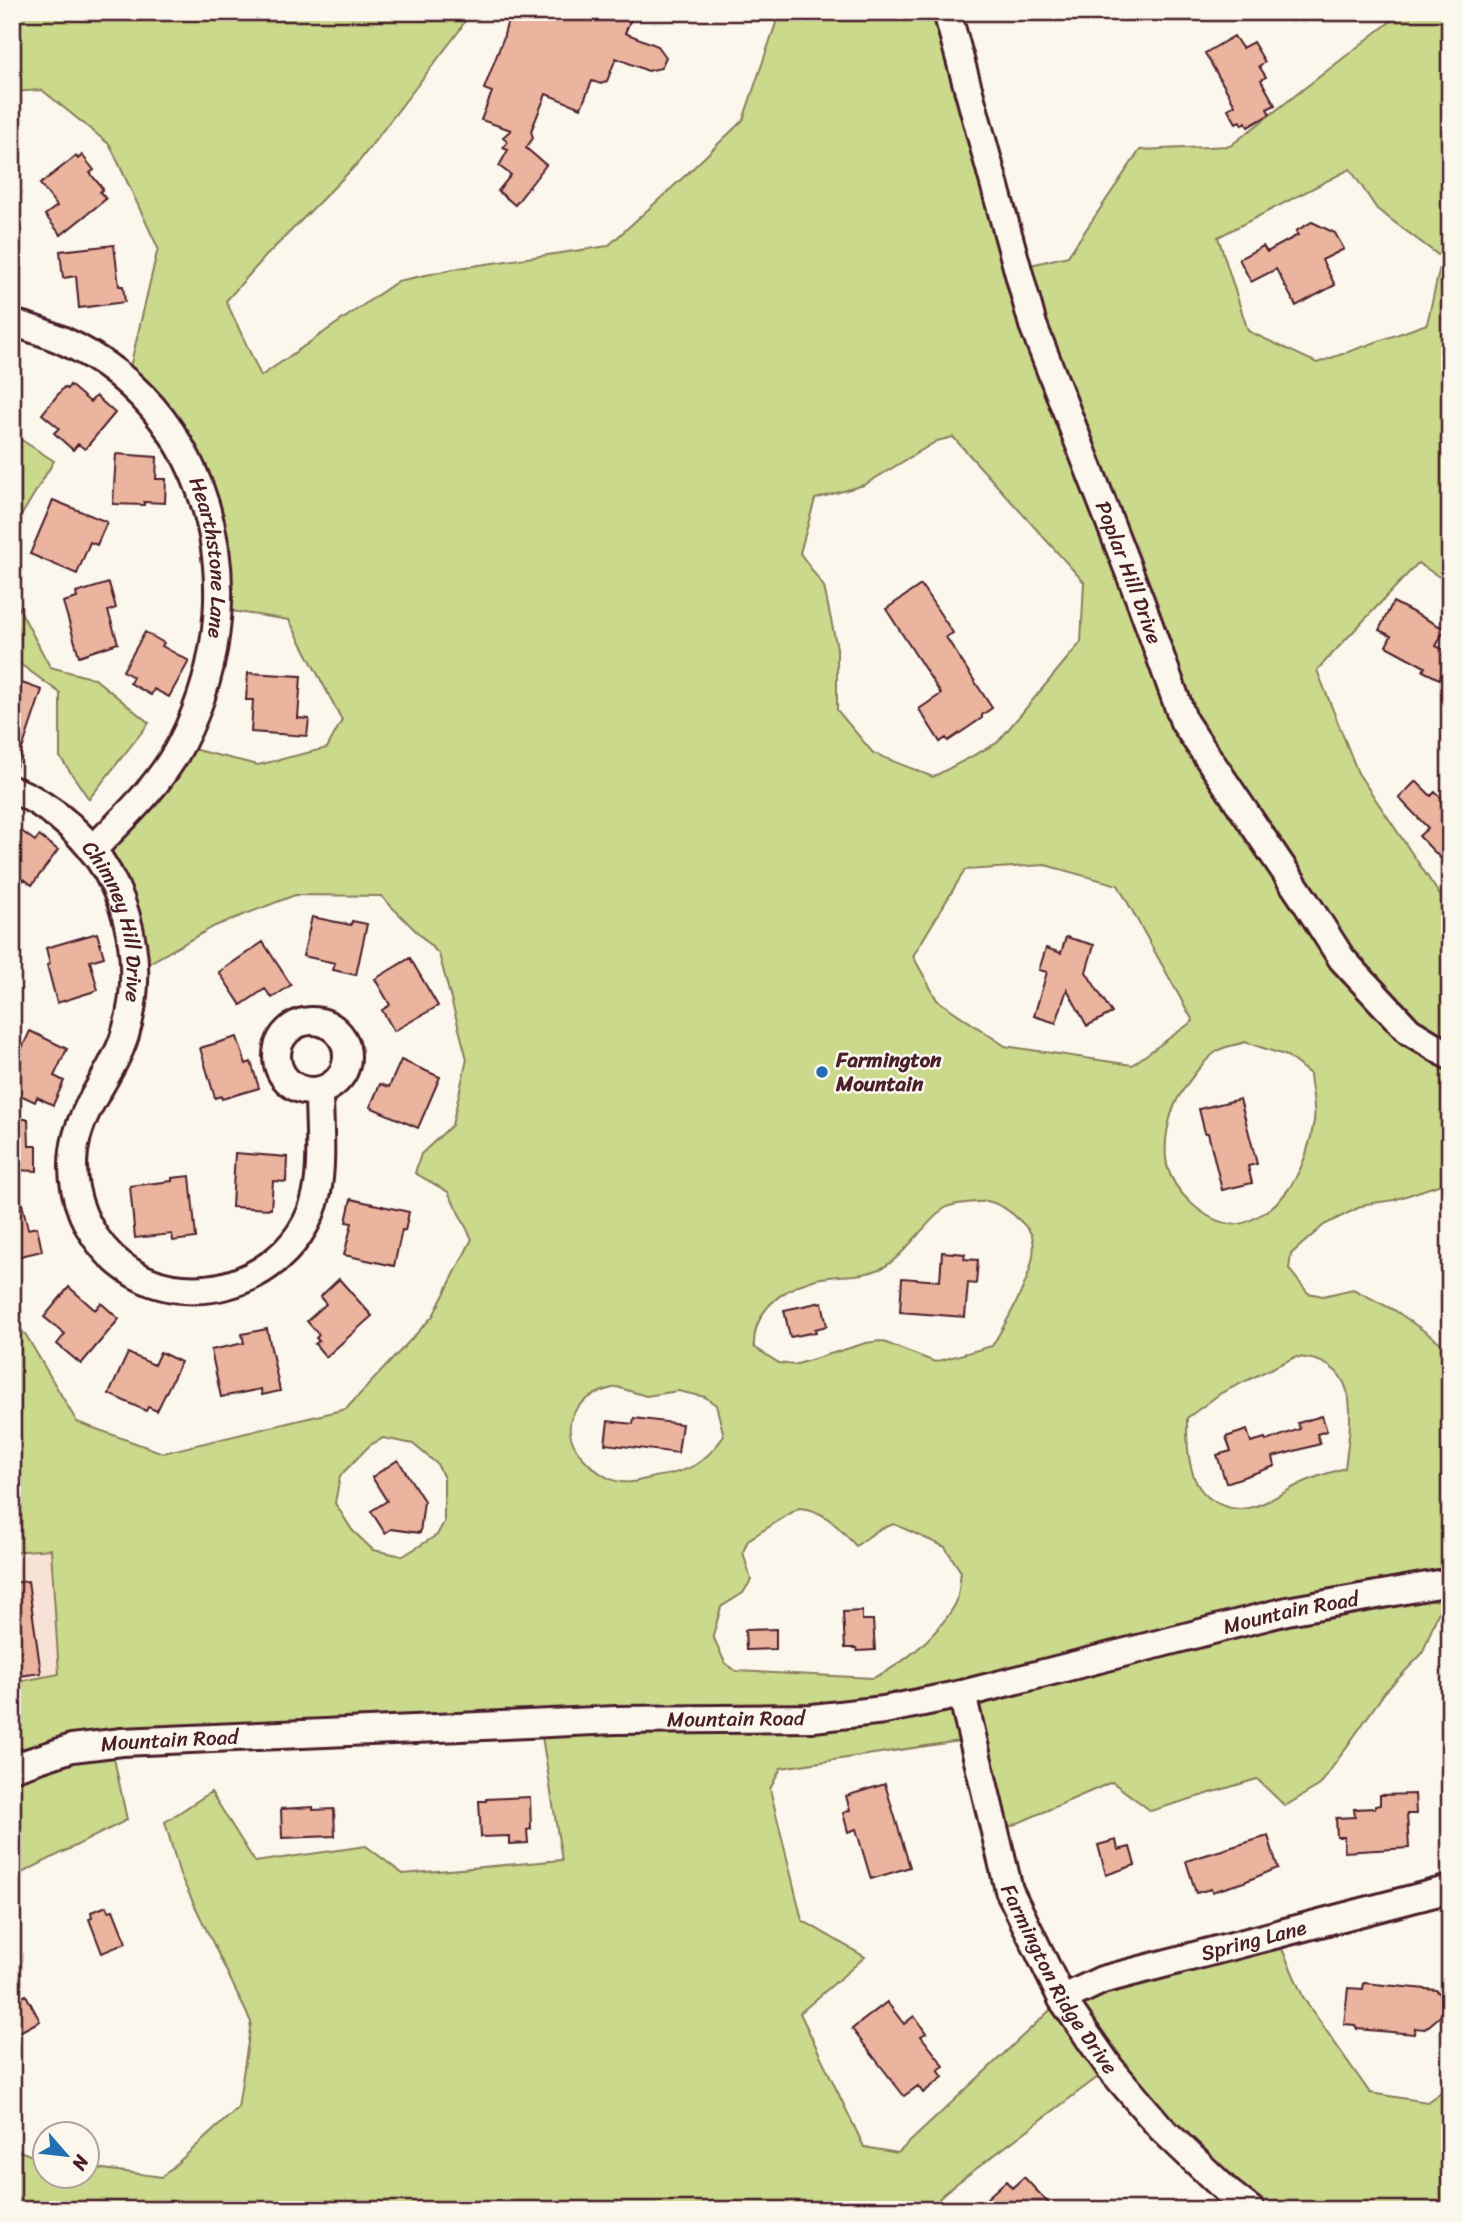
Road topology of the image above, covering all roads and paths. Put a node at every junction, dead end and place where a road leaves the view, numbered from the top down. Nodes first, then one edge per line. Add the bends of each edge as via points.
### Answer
1 (947, 12) edge
2 (12, 323) edge
3 (12, 790) edge
4 (92, 850) junction
5 (1450, 1056) edge
6 (318, 1091) dead end
7 (1449, 1579) edge
8 (962, 1694) junction
9 (12, 1768) edge
10 (1450, 1889) edge
11 (1062, 1999) junction
12 (1251, 2210) edge

1 - 5 street, Poplar Hill Drive via 1033,325 1184,722 1342,960 1409,1031
2 - 4 street, Hearthstone Lane via 50,333 91,354 127,380 159,412 201,490 219,579 218,622 210,664 198,707 180,746 158,779
3 - 4 street, Chimney Hill Drive via 46,807
4 - 6 street, Chimney Hill Drive via 123,905 135,971 133,1005 124,1038 84,1116 73,1156 77,1198 89,1227 107,1252 140,1277 180,1289 222,1287 276,1261 302,1231 316,1194
7 - 8 street, Mountain Road via 1287,1611
8 - 9 street, Mountain Road via 813,1718 616,1720 122,1742 72,1748
8 - 11 street, Farmington Ridge Drive via 1009,1890
10 - 11 street, Spring Lane via 1102,1980
11 - 12 street, Farmington Ridge Drive via 1161,2128

